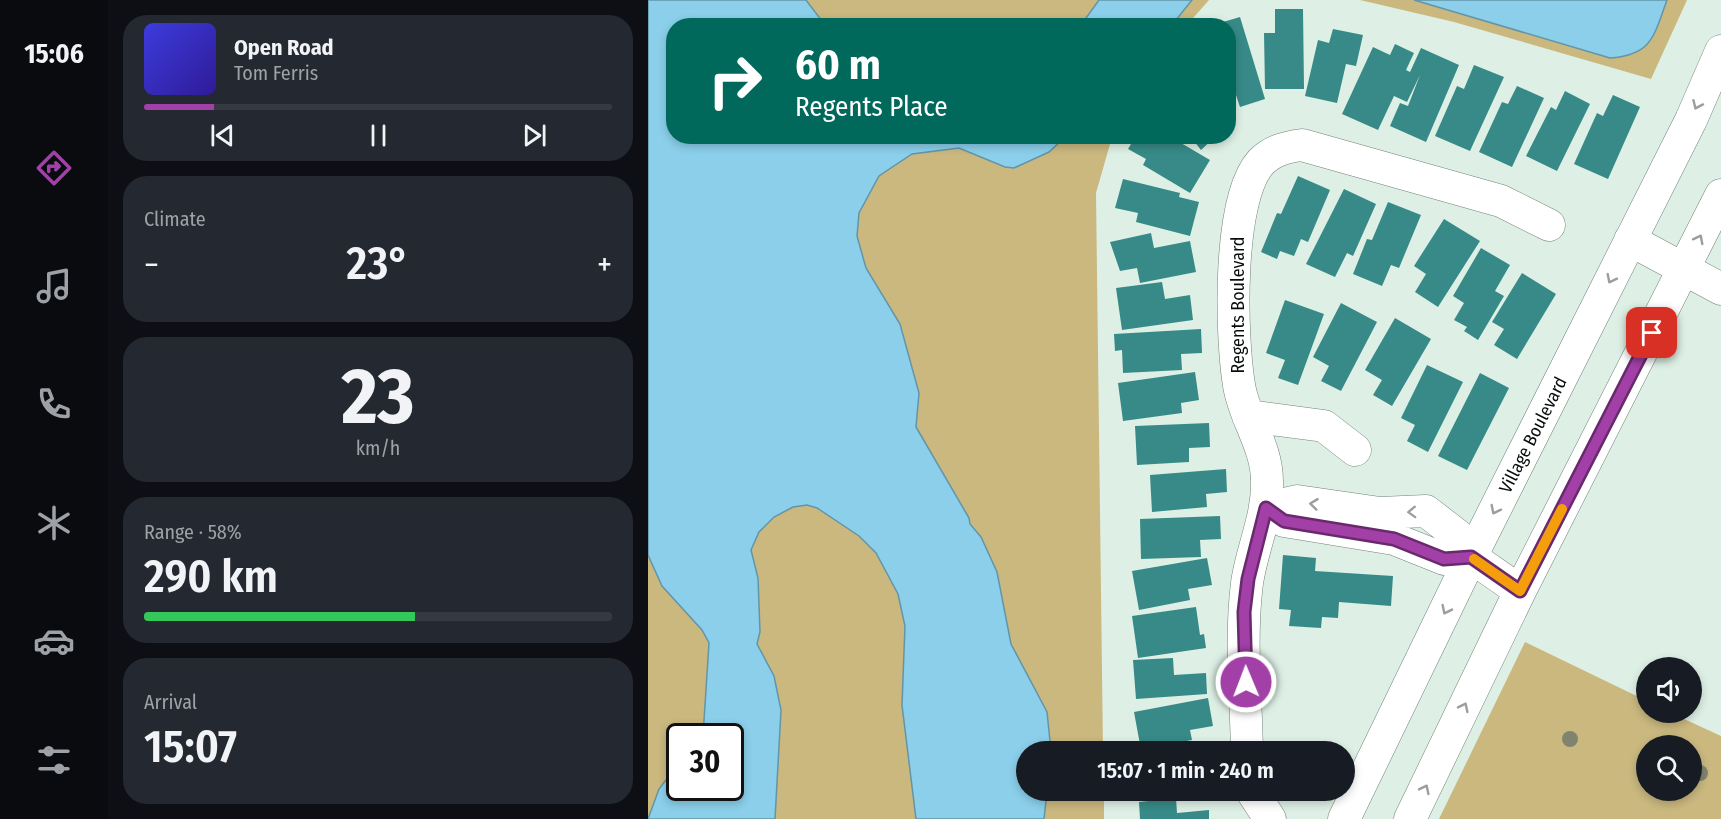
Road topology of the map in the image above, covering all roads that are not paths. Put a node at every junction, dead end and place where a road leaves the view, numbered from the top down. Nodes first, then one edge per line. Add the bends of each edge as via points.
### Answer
1 (1721, 51) edge
2 (1721, 195) edge
3 (1550, 225) dead end
4 (1630, 240) junction
5 (1683, 270) junction
6 (1721, 289) edge
7 (1248, 416) junction
8 (1355, 450) dead end
9 (1266, 508) junction
10 (1471, 557) junction
11 (1520, 591) junction
12 (1248, 741) edge
13 (1258, 801) edge
14 (1270, 819) edge
15 (1344, 819) edge
16 (1410, 819) edge

1 -> 4 street, Village Boulevard
5 -> 2 street
3 - 7 street, Regents Boulevard via 1501,201 1302,145 1272,153 1253,175 1236,237 1237,369
4 - 5 street
4 -> 10 street, Village Boulevard
5 - 6 street
5 - 11 street
7 - 8 street via 1324,426
7 - 9 street, Regents Boulevard via 1265,463
9 - 10 street via 1284,521 1394,539 1444,559
9 - 12 street, Regents Boulevard via 1244,612
10 - 11 street
10 -> 15 street, Village Boulevard
16 -> 11 street
13 - 14 street

